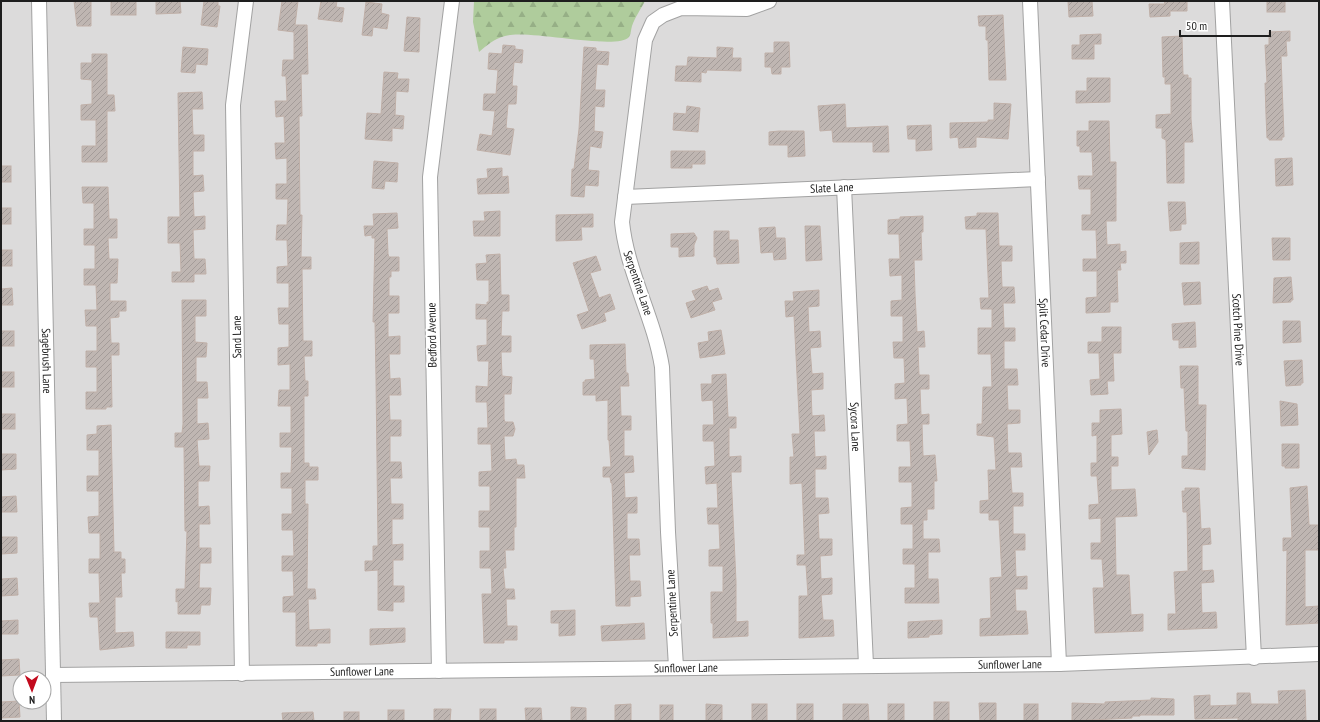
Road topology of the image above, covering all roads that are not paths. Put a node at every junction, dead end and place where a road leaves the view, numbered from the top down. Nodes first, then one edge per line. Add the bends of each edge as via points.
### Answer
1 (39, 1) edge
2 (246, 1) edge
3 (452, 1) edge
4 (769, 1) edge
5 (1030, 1) edge
6 (1222, 1) edge
7 (1038, 179) junction
8 (844, 187) junction
9 (625, 197) junction
10 (1319, 654) edge
11 (1254, 658) junction
12 (1059, 664) junction
13 (866, 665) junction
14 (676, 667) junction
15 (439, 671) junction
16 (242, 674) junction
17 (53, 675) junction
18 (54, 721) edge

1 - 17 street, Sagebrush Lane
2 - 16 street, Sand Lane via 233,105
3 - 15 street, Bedford Avenue via 430,177
4 - 9 street, Serpentine Lane via 747,9 681,8 653,22 645,40
5 - 7 street, Split Cedar Drive
6 - 11 street, Scotch Pine Drive
7 - 8 street, Slate Lane
7 - 12 street, Split Cedar Drive
8 - 9 street, Slate Lane
8 - 13 street, Sycora Lane
9 - 14 street, Serpentine Lane via 622,222 624,243 658,344 662,367
10 - 11 street, Sunflower Lane
11 - 12 street, Sunflower Lane
12 - 13 street, Sunflower Lane
13 - 14 street, Sunflower Lane
14 - 15 street, Sunflower Lane
15 - 16 street, Sunflower Lane
16 - 17 street, Sunflower Lane
17 - 18 street, Sagebrush Lane

